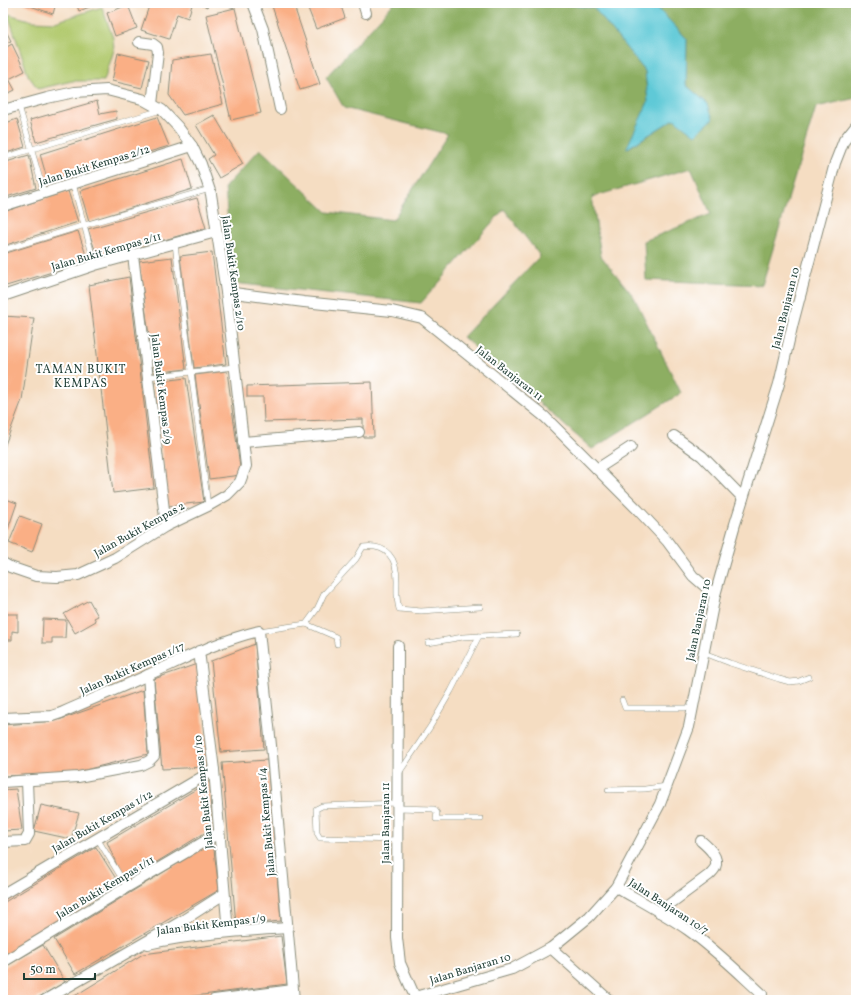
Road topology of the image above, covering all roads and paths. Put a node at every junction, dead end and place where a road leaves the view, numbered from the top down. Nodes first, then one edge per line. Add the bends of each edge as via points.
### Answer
1 (253, 3) edge
2 (363, 3) edge
3 (366, 14) dead end
4 (139, 42) dead end
5 (152, 104) junction
6 (19, 106) junction
7 (280, 109) dead end
8 (3, 110) edge
9 (162, 110) junction
10 (856, 125) edge
11 (192, 146) junction
12 (32, 150) junction
13 (3, 158) edge
14 (72, 184) junction
15 (210, 189) junction
16 (44, 193) junction
17 (3, 206) edge
18 (85, 225) junction
19 (216, 232) junction
20 (175, 244) junction
21 (3, 250) edge
22 (133, 255) junction
23 (95, 265) junction
24 (226, 292) junction
25 (3, 296) edge
26 (234, 367) junction
27 (192, 372) junction
28 (148, 377) junction
29 (359, 432) dead end
30 (674, 436) dead end
31 (243, 442) junction
32 (631, 447) dead end
33 (246, 466) joint
34 (597, 469) junction
35 (743, 498) junction
36 (208, 506) junction
37 (166, 526) junction
38 (3, 563) edge
39 (715, 595) junction
40 (480, 607) dead end
41 (306, 624) junction
42 (259, 631) junction
43 (517, 634) dead end
44 (479, 636) junction
45 (428, 643) dead end
46 (337, 644) dead end
47 (398, 646) dead end
48 (199, 651) junction
49 (703, 652) junction
50 (148, 675) junction
51 (809, 677) dead end
52 (622, 700) dead end
53 (694, 708) junction
54 (3, 718) edge
55 (214, 770) junction
56 (397, 776) junction
57 (27, 781) junction
58 (3, 782) edge
59 (667, 786) junction
60 (608, 790) dead end
61 (397, 806) junction
62 (480, 819) dead end
63 (219, 832) junction
64 (97, 838) junction
65 (397, 840) junction
66 (701, 841) dead end
67 (3, 842) edge
68 (127, 886) junction
69 (616, 887) junction
70 (3, 894) edge
71 (224, 894) junction
72 (659, 912) junction
73 (287, 928) junction
74 (228, 932) junction
75 (138, 946) junction
76 (551, 948) junction
77 (3, 962) edge
78 (762, 994) dead end
79 (293, 995) edge
80 (236, 999) edge
81 (415, 999) edge
82 (605, 999) edge
83 (46, 1000) edge
84 (214, 1000) edge

1 - 7 street via 263,29
2 - 3 street
4 - 5 street via 157,47
5 - 6 street, Jalan Bukit Kempas 2/10 via 107,90 75,92
5 - 9 street, Jalan Bukit Kempas 2/10
6 - 8 street, Jalan Bukit Kempas 2/10
6 - 12 lane
9 - 11 street, Jalan Bukit Kempas 2/10 via 178,126
9 - 12 lane
10 - 35 street, Jalan Banjaran 10 via 844,140 835,163 779,384
11 - 14 street, Jalan Bukit Kempas 2/12
11 - 15 street, Jalan Bukit Kempas 2/10
12 - 13 lane
12 - 16 lane
14 - 16 street, Jalan Bukit Kempas 2/12
14 - 18 lane
15 - 18 lane
15 - 19 street, Jalan Bukit Kempas 2/10
16 - 17 street, Jalan Bukit Kempas 2/12
18 - 21 lane
18 - 23 lane
19 - 20 street, Jalan Bukit Kempas 2/11
19 - 24 street, Jalan Bukit Kempas 2/10
20 - 22 street, Jalan Bukit Kempas 2/11
20 - 27 lane
22 - 23 street, Jalan Bukit Kempas 2/11
22 - 28 street, Jalan Bukit Kempas 2/9
23 - 25 street, Jalan Bukit Kempas 2/11
24 - 26 street, Jalan Bukit Kempas 2/10
24 - 34 street, Jalan Banjaran 11 via 392,311 422,318 545,417
26 - 27 lane
26 - 31 street, Jalan Bukit Kempas 2/10
27 - 28 lane
27 - 36 lane
28 - 37 street, Jalan Bukit Kempas 2/9
29 - 31 street
30 - 35 street via 702,456
31 - 33 street, Jalan Bukit Kempas 2/10
32 - 34 street
33 - 36 street, Jalan Bukit Kempas 2 via 240,482 227,495
34 - 39 street, Jalan Banjaran 11 via 667,541 693,576
35 - 39 street, Jalan Banjaran 10
36 - 37 street, Jalan Bukit Kempas 2
37 - 38 street, Jalan Bukit Kempas 2 via 115,558 78,575 36,576
39 - 49 street, Jalan Banjaran 10
40 - 41 lane via 399,609 396,600 395,564 387,551 373,546 363,547 356,559 324,594
41 - 42 lane
41 - 46 lane via 336,637
42 - 48 street, Jalan Bukit Kempas 1/17 via 237,636
42 - 73 street, Jalan Bukit Kempas 1/4
43 - 44 lane
44 - 45 lane
44 - 56 lane via 430,727
47 - 56 street, Jalan Banjaran 11
48 - 50 street, Jalan Bukit Kempas 1/17
48 - 55 street, Jalan Bukit Kempas 1/10
49 - 51 lane via 779,680 790,682
49 - 53 street, Jalan Banjaran 10
50 - 54 street, Jalan Bukit Kempas 1/17 via 52,716
50 - 57 street via 154,756 149,761 141,765 78,777
52 - 53 lane via 625,708
53 - 59 street, Jalan Banjaran 10
55 - 63 street, Jalan Bukit Kempas 1/10
55 - 64 street, Jalan Bukit Kempas 1/12
56 - 61 street, Jalan Banjaran 11
57 - 58 street
57 - 67 street via 29,834 26,841
59 - 60 lane
59 - 69 street, Jalan Banjaran 10
61 - 62 lane via 434,809 437,813 436,819
61 - 65 street, Jalan Banjaran 11
61 - 65 lane via 322,806 316,809 317,833 320,838
63 - 68 street, Jalan Bukit Kempas 1/11
63 - 71 street, Jalan Bukit Kempas 1/10
64 - 68 lane
64 - 70 street, Jalan Bukit Kempas 1/12
65 - 81 street, Jalan Banjaran 11 via 397,938 400,963
66 - 72 street via 713,854 716,860 715,868
68 - 77 street, Jalan Bukit Kempas 1/11
69 - 72 street, Jalan Banjaran 10/7
69 - 76 street, Jalan Banjaran 10 via 589,917
71 - 74 street, Jalan Bukit Kempas 1/10
71 - 75 street, Jalan Bukit Kempas 1/9
72 - 78 street, Jalan Banjaran 10/7 via 720,955
73 - 74 street, Jalan Bukit Kempas 1/9
73 - 79 street, Jalan Bukit Kempas 1/4
74 - 75 street, Jalan Bukit Kempas 1/9
75 - 83 street, Jalan Bukit Kempas 1/9
76 - 81 street, Jalan Banjaran 10 via 512,969
76 - 82 street
79 - 80 street
80 - 84 street

